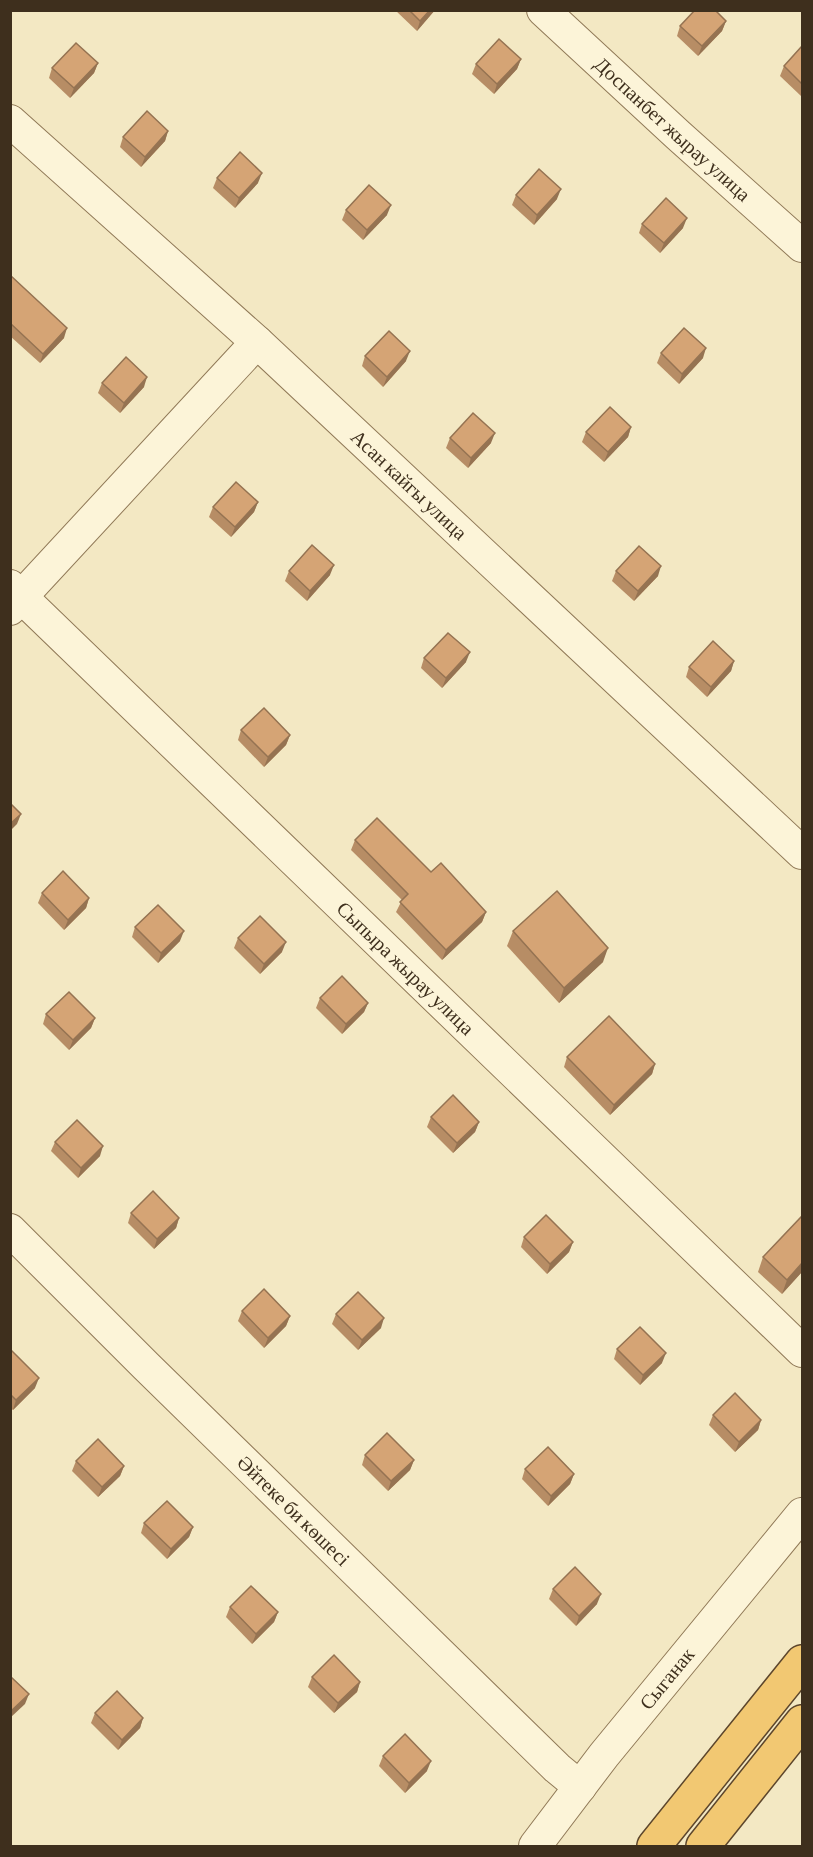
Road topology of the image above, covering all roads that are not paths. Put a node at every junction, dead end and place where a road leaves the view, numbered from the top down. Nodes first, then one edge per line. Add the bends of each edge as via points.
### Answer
1 (543, 10) edge
2 (10, 121) edge
3 (802, 246) edge
4 (257, 342) junction
5 (14, 597) edge
6 (802, 853) edge
7 (10, 1230) edge
8 (802, 1352) edge
9 (802, 1514) edge
10 (802, 1662) edge
11 (802, 1722) edge
12 (580, 1787) junction
13 (535, 1846) edge
14 (654, 1846) edge
15 (703, 1846) edge

1 - 3 street, Доспанбет жырау улица
2 - 4 street, Асан кайгы улица
4 - 5 street
4 - 6 street, Асан кайгы улица
5 - 8 street, Сыпыра жырау улица via 384,945
7 - 12 street, Әйтеке би көшесі via 548,1760
9 - 12 street, Сыганак
10 - 14 highway
11 - 15 highway
12 - 13 street, Сыганак

